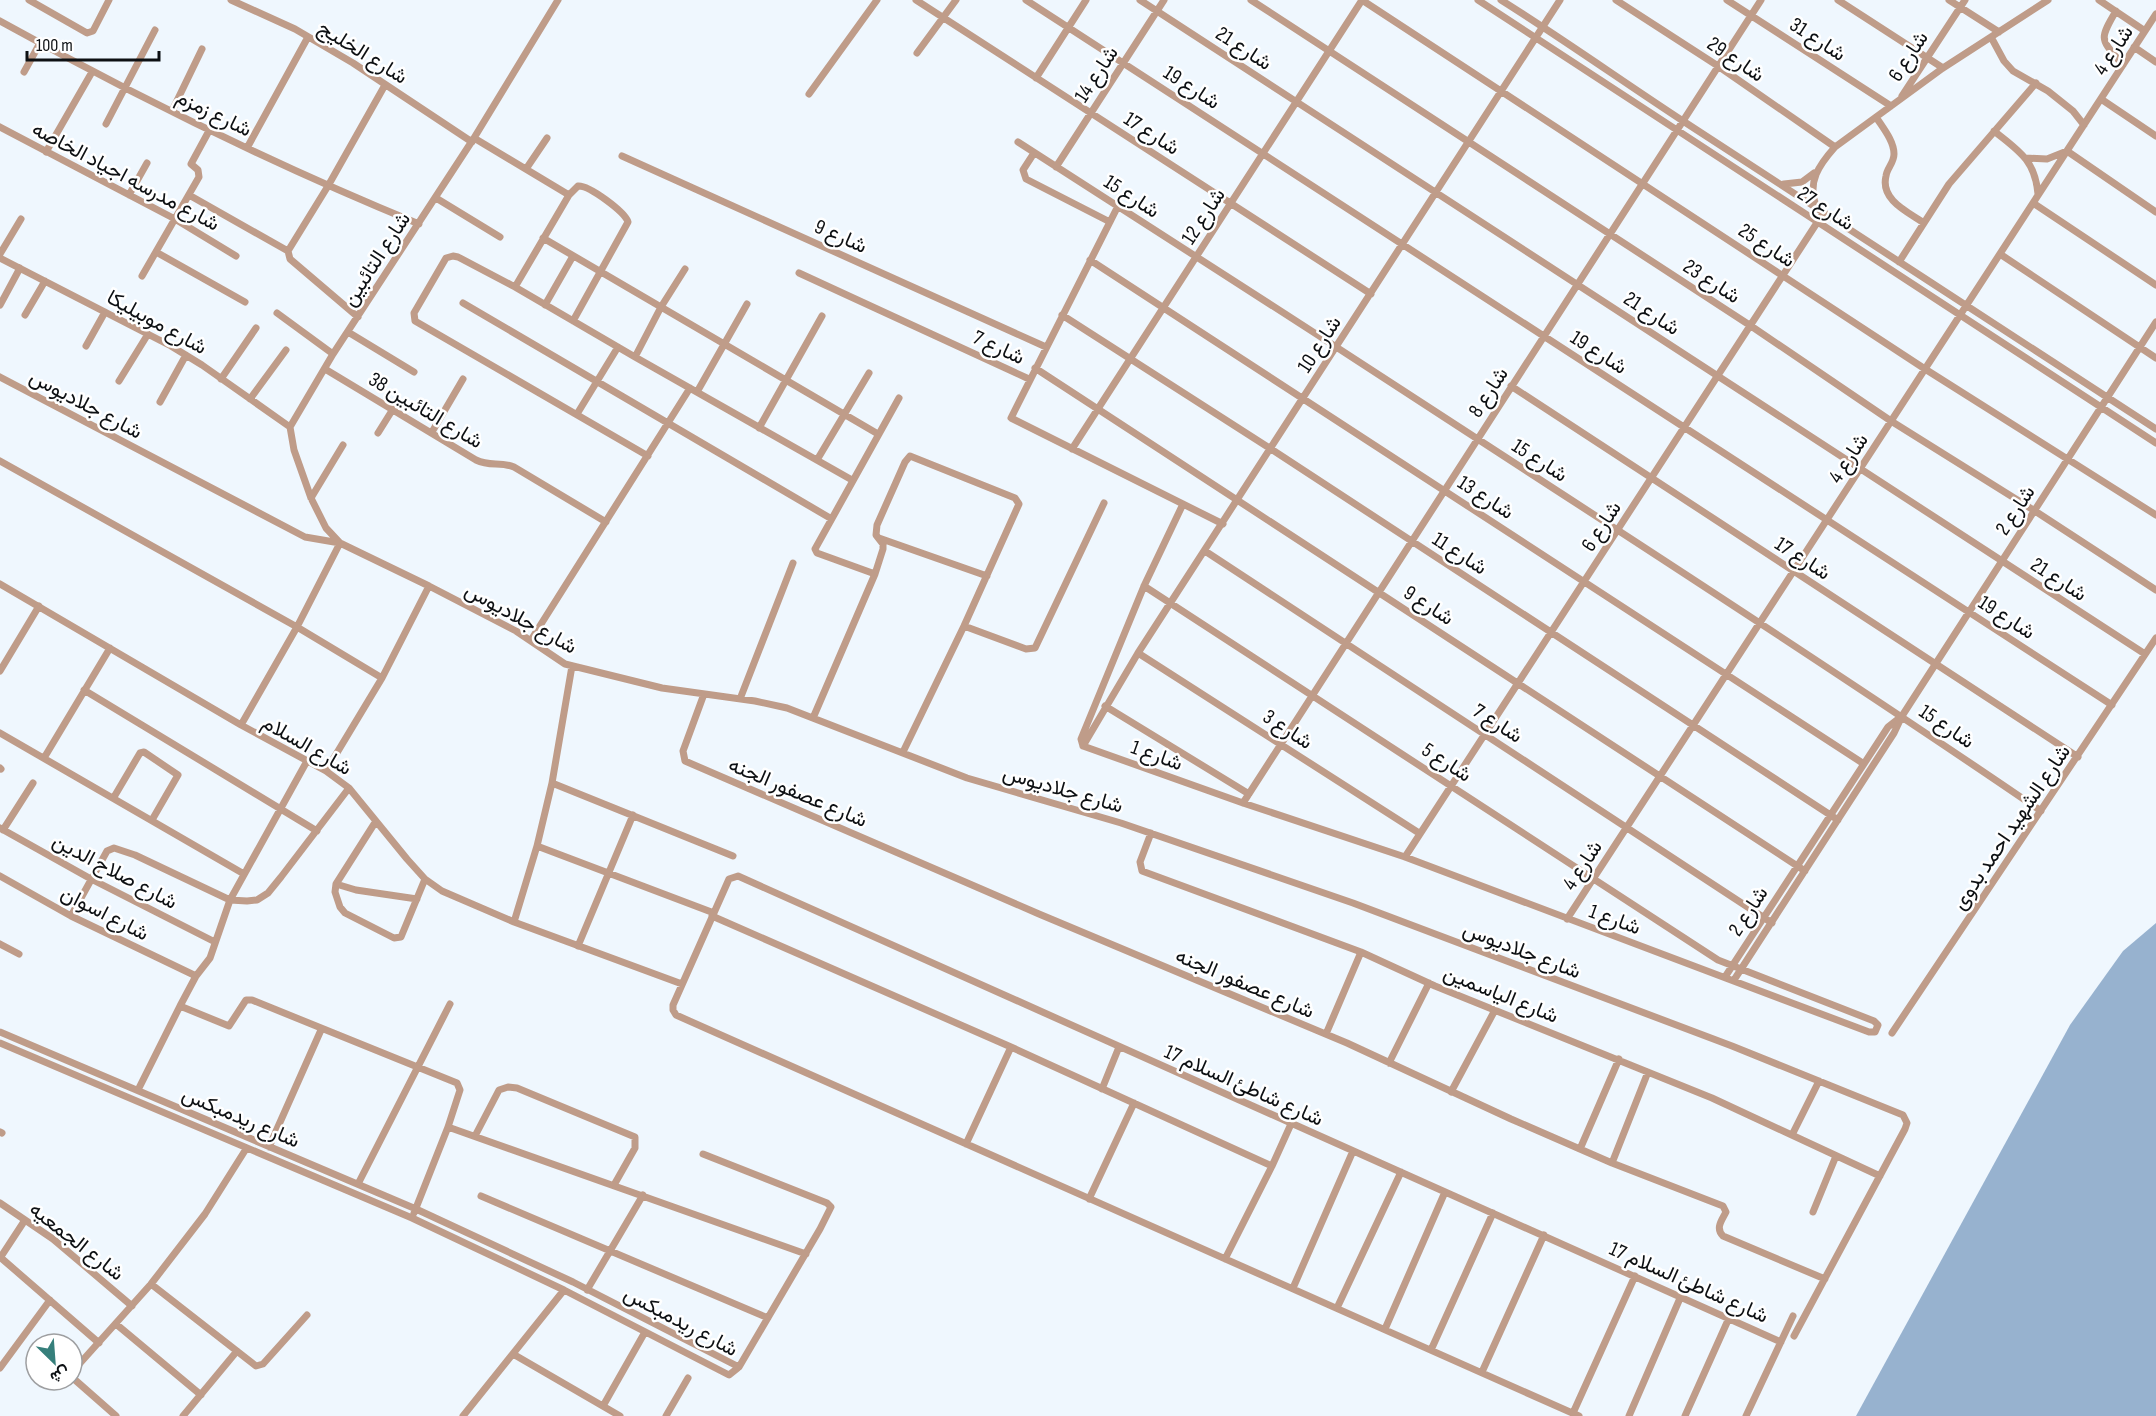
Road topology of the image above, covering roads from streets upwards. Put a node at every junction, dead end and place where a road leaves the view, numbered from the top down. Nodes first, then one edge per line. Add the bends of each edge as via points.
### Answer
1 (29, 0) edge
2 (109, 0) edge
3 (231, 0) edge
4 (558, 0) edge
5 (877, 0) edge
6 (916, 0) edge
7 (956, 0) edge
8 (1026, 0) edge
9 (1086, 0) edge
10 (1140, 0) edge
11 (1164, 0) edge
12 (1251, 0) edge
13 (1362, 0) edge
14 (1478, 0) edge
15 (1501, 0) edge
16 (1560, 0) edge
17 (1616, 0) edge
18 (1727, 0) edge
19 (1761, 0) edge
20 (1838, 0) edge
21 (1949, 0) edge
22 (1965, 0) edge
23 (2048, 0) edge
24 (2100, 0) edge
25 (1960, 7) junction
26 (1157, 10) junction
27 (2116, 11) junction
28 (2156, 14) edge
29 (1751, 16) junction
30 (943, 18) junction
31 (0, 21) edge
32 (1069, 27) junction
33 (1543, 27) junction
34 (155, 30) dead end
35 (2145, 31) junction
36 (1999, 32) junction
37 (308, 37) junction
38 (1536, 37) junction
39 (1991, 37) junction
40 (40, 43) junction
41 (2134, 47) junction
42 (202, 49) dead end
43 (1329, 51) junction
44 (917, 53) dead end
45 (1927, 58) junction
46 (1124, 62) junction
47 (2156, 62) edge
48 (2123, 65) junction
49 (1718, 66) junction
50 (1943, 68) junction
51 (24, 72) dead end
52 (92, 72) junction
53 (1036, 78) junction
54 (2036, 83) junction
55 (385, 85) junction
56 (126, 88) junction
57 (1502, 91) junction
58 (809, 94) dead end
59 (2101, 99) junction
60 (1899, 101) junction
61 (1296, 102) junction
62 (1891, 106) junction
63 (172, 111) junction
64 (1091, 113) junction
65 (1876, 117) junction
66 (1683, 120) junction
67 (106, 124) dead end
68 (2084, 125) junction
69 (210, 129) junction
70 (1, 130) edge
71 (1676, 130) junction
72 (1994, 131) junction
73 (2156, 136) edge
74 (547, 138) dead end
75 (473, 140) junction
76 (1018, 142) dead end
77 (1469, 142) junction
78 (1835, 147) junction
79 (247, 148) junction
80 (2067, 151) junction
81 (46, 152) junction
82 (1034, 153) junction
83 (1263, 153) junction
84 (622, 156) dead end
85 (2026, 158) junction
86 (147, 163) dead end
87 (1056, 167) junction
88 (1818, 169) junction
89 (526, 170) junction
90 (1642, 182) junction
91 (1782, 183) junction
92 (328, 186) junction
93 (1437, 193) junction
94 (2038, 194) junction
95 (129, 195) junction
96 (189, 195) junction
97 (569, 195) junction
98 (436, 198) junction
99 (1231, 203) junction
100 (2033, 203) junction
101 (1118, 206) junction
102 (1816, 206) junction
103 (1824, 212) junction
104 (2156, 212) edge
105 (21, 219) dead end
106 (175, 219) junction
107 (1110, 222) junction
108 (1818, 222) junction
109 (1924, 223) junction
110 (419, 224) junction
111 (1609, 233) junction
112 (500, 237) dead end
113 (543, 238) junction
114 (1403, 245) junction
115 (288, 251) junction
116 (156, 252) junction
117 (2000, 254) junction
118 (0, 256) edge
119 (236, 256) dead end
120 (573, 256) junction
121 (1197, 256) junction
122 (1090, 260) junction
123 (1899, 262) junction
124 (20, 268) junction
125 (685, 269) dead end
126 (602, 273) junction
127 (799, 273) dead end
128 (142, 276) dead end
129 (1783, 276) junction
130 (45, 281) junction
131 (1576, 284) junction
132 (2156, 285) edge
133 (515, 287) junction
134 (1371, 294) junction
135 (244, 302) dead end
136 (463, 303) dead end
137 (0, 304) edge
138 (545, 304) junction
139 (747, 304) dead end
140 (1965, 307) junction
141 (661, 308) junction
142 (1164, 308) junction
143 (105, 312) junction
144 (277, 314) dead end
145 (25, 315) dead end
146 (1062, 315) junction
147 (1960, 315) junction
148 (358, 316) junction
149 (822, 316) dead end
150 (573, 321) junction
151 (2156, 322) edge
152 (1751, 326) junction
153 (256, 328) dead end
154 (348, 332) junction
155 (148, 334) junction
156 (1544, 336) junction
157 (724, 343) junction
158 (86, 346) dead end
159 (618, 347) junction
160 (1046, 347) junction
161 (1337, 347) junction
162 (2140, 348) junction
163 (286, 350) dead end
164 (333, 354) junction
165 (186, 355) junction
166 (635, 357) junction
167 (1131, 358) junction
168 (2156, 358) edge
169 (1035, 368) junction
170 (325, 369) junction
171 (1925, 369) junction
172 (414, 372) dead end
173 (869, 373) dead end
174 (1718, 376) junction
175 (0, 377) edge
176 (221, 379) junction
177 (786, 379) junction
178 (1029, 379) junction
179 (463, 380) dead end
180 (119, 381) dead end
181 (598, 381) junction
182 (1511, 387) junction
183 (693, 390) junction
184 (899, 398) dead end
185 (1304, 398) junction
186 (2107, 398) junction
187 (250, 399) junction
188 (160, 402) dead end
189 (2102, 407) junction
190 (393, 409) junction
191 (1098, 409) junction
192 (577, 414) junction
193 (844, 414) junction
194 (1891, 421) junction
195 (668, 423) junction
196 (290, 427) junction
197 (1685, 427) junction
198 (759, 428) junction
199 (2156, 429) edge
200 (432, 432) junction
201 (378, 433) dead end
202 (878, 434) junction
203 (1477, 439) junction
204 (2156, 443) edge
205 (343, 446) dead end
206 (1072, 449) junction
207 (1271, 449) junction
208 (648, 456) junction
209 (2068, 459) junction
210 (817, 460) junction
211 (0, 461) edge
212 (1860, 469) junction
213 (1651, 478) junction
214 (852, 480) junction
215 (1444, 490) junction
216 (310, 498) junction
217 (1238, 500) junction
218 (1104, 503) dead end
219 (1183, 504) junction
220 (2035, 510) junction
221 (2156, 515) edge
222 (830, 518) junction
223 (1827, 520) junction
224 (606, 522) junction
225 (1223, 524) junction
226 (1618, 530) junction
227 (879, 538) junction
228 (1412, 541) junction
229 (340, 543) junction
230 (1205, 551) junction
231 (2002, 561) junction
232 (793, 563) dead end
233 (1793, 571) junction
234 (875, 574) junction
235 (987, 576) junction
236 (1585, 581) junction
237 (0, 584) edge
238 (429, 586) junction
239 (1144, 586) junction
240 (2156, 590) edge
241 (1379, 592) junction
242 (1171, 603) junction
243 (39, 606) junction
244 (1969, 612) junction
245 (1760, 623) junction
246 (964, 626) junction
247 (297, 627) junction
248 (1551, 632) junction
249 (2156, 638) edge
250 (531, 640) junction
251 (1346, 644) junction
252 (110, 648) junction
253 (1138, 653) junction
254 (2145, 654) junction
255 (1936, 664) junction
256 (572, 666) junction
257 (0, 671) edge
258 (1726, 674) junction
259 (382, 678) junction
260 (1518, 683) junction
261 (84, 690) junction
262 (704, 694) junction
263 (1313, 695) junction
264 (740, 699) junction
265 (2112, 705) junction
266 (1105, 706) junction
267 (1902, 716) junction
268 (813, 718) junction
269 (241, 725) junction
270 (1693, 725) junction
271 (0, 734) edge
272 (1485, 735) junction
273 (1281, 744) junction
274 (1083, 746) junction
275 (903, 752) junction
276 (2078, 757) junction
277 (44, 758) junction
278 (307, 761) junction
279 (1864, 764) junction
280 (326, 771) junction
281 (1660, 776) junction
282 (33, 783) dead end
283 (552, 783) junction
284 (1452, 785) junction
285 (349, 788) junction
286 (1249, 794) junction
287 (114, 797) junction
288 (1243, 803) junction
289 (281, 810) junction
290 (2042, 811) junction
291 (1830, 814) junction
292 (633, 815) junction
293 (152, 820) junction
294 (1838, 820) junction
295 (376, 821) junction
296 (1626, 827) junction
297 (1, 829) edge
298 (317, 831) junction
299 (1151, 833) junction
300 (1419, 834) junction
301 (537, 846) junction
302 (733, 856) dead end
303 (1405, 856) junction
304 (1797, 866) junction
305 (1805, 871) junction
306 (610, 873) junction
307 (244, 874) junction
308 (0, 876) edge
309 (91, 879) junction
310 (424, 879) junction
311 (1592, 879) junction
312 (336, 884) junction
313 (417, 899) junction
314 (230, 900) junction
315 (713, 915) junction
316 (71, 916) junction
317 (1764, 918) junction
318 (1567, 919) junction
319 (514, 922) junction
320 (1772, 923) junction
321 (216, 942) junction
322 (0, 944) edge
323 (578, 946) junction
324 (1361, 952) junction
325 (19, 954) dead end
326 (1732, 966) junction
327 (1741, 970) junction
328 (196, 976) junction
329 (1725, 977) junction
330 (1734, 980) junction
331 (1428, 983) junction
332 (682, 984) junction
333 (450, 1004) dead end
334 (180, 1006) junction
335 (1495, 1010) junction
336 (321, 1030) junction
337 (0, 1032) edge
338 (1892, 1033) dead end
339 (1326, 1034) junction
340 (0, 1043) edge
341 (1011, 1047) junction
342 (1119, 1047) junction
343 (1619, 1059) junction
344 (1389, 1063) junction
345 (417, 1067) junction
346 (1648, 1072) junction
347 (98, 1073) junction
348 (1819, 1081) junction
349 (94, 1083) junction
350 (1102, 1089) junction
351 (138, 1090) junction
352 (1451, 1092) junction
353 (1134, 1102) junction
354 (1291, 1124) junction
355 (448, 1127) junction
356 (1792, 1135) junction
357 (475, 1136) junction
358 (966, 1144) junction
359 (268, 1146) junction
360 (246, 1149) junction
361 (1580, 1149) junction
362 (1353, 1151) junction
363 (703, 1154) dead end
364 (1836, 1156) junction
365 (1612, 1163) junction
366 (1272, 1166) junction
367 (1401, 1172) junction
368 (1880, 1176) junction
369 (358, 1184) junction
370 (614, 1185) junction
371 (1445, 1192) junction
372 (643, 1195) junction
373 (481, 1196) dead end
374 (1089, 1199) junction
375 (0, 1203) edge
376 (416, 1209) junction
377 (1814, 1212) dead end
378 (1494, 1213) junction
379 (412, 1218) junction
380 (25, 1220) junction
381 (1544, 1235) junction
382 (610, 1251) junction
383 (806, 1254) junction
384 (0, 1258) edge
385 (1225, 1259) junction
386 (1635, 1276) junction
387 (1825, 1279) junction
388 (151, 1284) junction
389 (1293, 1288) junction
390 (564, 1290) junction
391 (587, 1290) junction
392 (1681, 1296) junction
393 (50, 1300) junction
394 (132, 1306) junction
395 (1337, 1308) junction
396 (307, 1315) dead end
397 (1793, 1316) dead end
398 (768, 1318) junction
399 (1729, 1318) junction
400 (116, 1324) junction
401 (1385, 1329) junction
402 (645, 1332) junction
403 (1794, 1336) dead end
404 (1781, 1342) junction
405 (99, 1343) junction
406 (1431, 1350) junction
407 (237, 1351) junction
408 (513, 1354) junction
409 (739, 1367) junction
410 (0, 1368) edge
411 (1482, 1372) junction
412 (688, 1378) dead end
413 (201, 1395) junction
414 (603, 1406) junction
415 (114, 1415) edge
416 (1576, 1415) edge
417 (183, 1416) edge
418 (462, 1416) edge
419 (620, 1416) edge
420 (666, 1416) edge
421 (1629, 1416) edge
422 (1685, 1416) edge
423 (1746, 1416) edge

1 - 2 street via 87,33 93,31
3 - 37 street, شارع الخليج
4 - 75 street, شارع التائبين
5 - 58 street
6 - 30 street, شارع 17
7 - 30 street
8 - 32 street, شارع 19
9 - 32 street
10 - 26 street, شارع 21
11 - 26 street, شارع 14
12 - 43 street, شارع 23
13 - 43 street, شارع 12
13 - 57 street, شارع 25
14 - 38 street, شارع 27
15 - 33 street, شارع 27
16 - 33 street, شارع 10
17 - 49 street, شارع 29
18 - 29 street, شارع 31
19 - 29 street, شارع 8
20 - 45 street
21 - 25 street
22 - 25 street, شارع 6
23 - 36 street
24 - 27 street
25 - 36 street
25 - 45 street, شارع 6
26 - 46 street, شارع 14
26 - 61 street, شارع 21
27 - 35 street
27 - 48 street via 2103,38
28 - 35 street, شارع 4
29 - 49 street, شارع 8
29 - 62 street, شارع 31
30 - 44 street
30 - 53 street, شارع 17
31 - 40 street, شارع زمزم
32 - 46 street, شارع 19
32 - 53 street
33 - 38 street, شارع 10
33 - 66 street, شارع 27
34 - 56 street
35 - 41 street, شارع 4
36 - 39 street
37 - 55 street, شارع الخليج
37 - 79 street
38 - 57 street, شارع 10
38 - 71 street, شارع 27
39 - 50 street
39 - 54 street via 2013,71
40 - 51 street
40 - 52 street, شارع زمزم
41 - 47 street
41 - 48 street, شارع 4
42 - 63 street
43 - 61 street, شارع 12
43 - 77 street, شارع 23
45 - 50 street
45 - 60 street, شارع 6
46 - 64 street, شارع 14
46 - 83 street, شارع 19
48 - 59 street, شارع 4
49 - 66 street, شارع 8
49 - 78 street, شارع 29
50 - 60 street
52 - 56 street, شارع زمزم
52 - 81 street
53 - 64 street, شارع 17
54 - 68 street via 2073,111
54 - 72 street
55 - 75 street, شارع الخليج
55 - 92 street
56 - 63 street, شارع زمزم
56 - 67 street
57 - 77 street, شارع 10
57 - 90 street, شارع 25
59 - 68 street, شارع 4
59 - 73 street
60 - 62 street
61 - 83 street, شارع 12
61 - 93 street, شارع 21
62 - 65 street
63 - 69 street, شارع زمزم
64 - 87 street, شارع 14
64 - 99 street, شارع 17
65 - 78 street
65 - 109 street via 1893,148 1893,162 1885,176 1886,189 1896,204
66 - 71 street, شارع 8
66 - 91 street, شارع 27
68 - 80 street, شارع 4
69 - 79 street, شارع زمزم
69 - 96 street via 191,164 200,177
70 - 81 street, شارع مدرسه اجياد الخاصه
71 - 90 street, شارع 8
71 - 108 street, شارع 27
72 - 85 street
72 - 109 street via 1949,184
74 - 89 street
75 - 89 street, شارع الخليج
75 - 98 street, شارع التائبين
76 - 82 street, شارع 15
77 - 93 street, شارع 10
77 - 111 street, شارع 23
78 - 88 street
79 - 92 street, شارع زمزم
80 - 85 street via 2047,159
80 - 94 street, شارع 4
80 - 104 street
81 - 95 street, شارع مدرسه اجياد الخاصه
82 - 87 street, شارع 15
82 - 107 street via 1023,170 1026,179
83 - 99 street, شارع 12
83 - 114 street, شارع 19
84 - 160 street, شارع 9
85 - 94 street via 2033,169
86 - 95 street
87 - 101 street, شارع 15
88 - 91 street via 1802,182
88 - 102 street via 1812,187
89 - 97 street, شارع الخليج
90 - 111 street, شارع 8
90 - 129 street, شارع 25
91 - 102 street, شارع 27
92 - 110 street, شارع زمزم
92 - 115 street
93 - 114 street, شارع 10
93 - 131 street, شارع 21
94 - 100 street, شارع 4
95 - 106 street, شارع مدرسه اجياد الخاصه
96 - 106 street
96 - 115 street
97 - 113 street
97 - 126 street via 583,186 628,219
98 - 110 street, شارع التائبين
98 - 112 street
99 - 121 street, شارع 12
99 - 134 street, شارع 17
100 - 117 street, شارع 4
100 - 132 street
101 - 107 street
101 - 121 street, شارع 15
102 - 103 street, شارع 27
103 - 108 street, شارع 6
103 - 123 street, شارع 27
105 - 118 street
106 - 116 street
106 - 119 street, شارع مدرسه اجياد الخاصه
107 - 122 street
108 - 129 street, شارع 6
108 - 147 street, شارع 27
109 - 123 street
110 - 148 street, شارع التائبين
111 - 131 street, شارع 8
111 - 152 street, شارع 23
113 - 120 street
113 - 133 street
114 - 134 street, شارع 10
114 - 156 street, شارع 19
115 - 148 street via 290,259
116 - 128 street
116 - 135 street
117 - 140 street, شارع 4
117 - 162 street
118 - 124 street, شارع موبيليكا
120 - 126 street
120 - 138 street
121 - 142 street, شارع 12
121 - 161 street, شارع 15
122 - 142 street, شارع 13
122 - 146 street
123 - 140 street, شارع 27
124 - 130 street, شارع موبيليكا
124 - 137 street
125 - 141 street
126 - 141 street
126 - 150 street
127 - 178 street, شارع 7
129 - 152 street, شارع 6
129 - 171 street, شارع 25
130 - 143 street, شارع موبيليكا
130 - 145 street
131 - 156 street, شارع 8
131 - 174 street, شارع 21
133 - 138 street
133 - 192 street via 449,256 413,318 419,325
134 - 161 street, شارع 10
136 - 181 street
138 - 150 street
139 - 157 street
140 - 147 street, شارع 4
140 - 186 street, شارع 27
141 - 157 street
141 - 166 street
142 - 167 street, شارع 12
142 - 185 street, شارع 13
143 - 155 street, شارع موبيليكا
143 - 158 street
144 - 164 street
146 - 160 street
146 - 167 street, شارع 11
147 - 171 street, شارع 4
147 - 189 street, شارع 27
148 - 154 street, شارع التائبين
149 - 177 street
150 - 159 street
151 - 162 street, شارع 2
152 - 174 street, شارع 6
152 - 194 street, شارع 23
153 - 176 street
154 - 164 street, شارع التائبين
154 - 172 street
155 - 165 street, شارع موبيليكا
155 - 180 street
156 - 182 street, شارع 8
156 - 197 street, شارع 19
157 - 177 street
157 - 183 street
159 - 166 street
159 - 181 street
160 - 169 street
161 - 185 street, شارع 10
161 - 203 street, شارع 15
162 - 168 street
162 - 186 street, شارع 2
163 - 187 street
164 - 170 street, شارع التائبين
165 - 176 street, شارع موبيليكا
165 - 188 street
166 - 183 street
167 - 191 street, شارع 12
167 - 207 street, شارع 11
169 - 178 street
169 - 191 street, شارع 9
170 - 190 street, شارع التائبين 38
170 - 196 street, شارع التائبين
171 - 194 street, شارع 4
171 - 209 street, شارع 25
173 - 193 street
174 - 197 street, شارع 6
174 - 212 street, شارع 21
175 - 229 street, شارع جلاديوس via 305,537
176 - 187 street, شارع موبيليكا
177 - 193 street
177 - 198 street
178 - 206 street, شارع 7 via 1011,418
179 - 200 street
181 - 192 street
181 - 195 street
182 - 203 street, شارع 8
182 - 213 street, شارع 17
183 - 195 street
183 - 198 street
184 - 202 street
185 - 207 street, شارع 10
185 - 215 street, شارع 13
186 - 189 street, شارع 2
186 - 199 street, شارع 27
187 - 196 street, شارع موبيليكا
189 - 204 street, شارع 27
189 - 209 street, شارع 2
190 - 200 street, شارع التائبين 38
190 - 201 street
191 - 206 street, شارع 12
191 - 217 street, شارع 9
192 - 208 street
193 - 202 street
193 - 210 street
194 - 212 street, شارع 4
194 - 220 street, شارع 23
195 - 208 street
195 - 222 street
196 - 216 street
197 - 213 street, شارع 6
197 - 223 street, شارع 19
198 - 210 street
200 - 224 street, شارع التائبين 38 via 483,464 514,467
202 - 214 street
203 - 215 street, شارع 8
203 - 226 street, شارع 15
205 - 216 street
206 - 219 street, شارع 7
207 - 217 street, شارع 10
207 - 228 street, شارع 11
208 - 224 street
209 - 220 street, شارع 2
209 - 221 street, شارع 25
210 - 214 street
211 - 247 street
212 - 223 street, شارع 4
212 - 231 street, شارع 21
213 - 226 street, شارع 6
213 - 233 street, شارع 17
214 - 222 street
215 - 228 street, شارع 8
215 - 236 street, شارع 13
216 - 229 street via 326,528
217 - 225 street, شارع 10
217 - 241 street, شارع 9
218 - 246 street via 1035,648 1026,650
219 - 225 street, شارع 7
219 - 239 street
220 - 231 street, شارع 2
220 - 240 street, شارع 23
222 - 234 street via 816,543 817,553
223 - 233 street, شارع 4
223 - 244 street, شارع 19
224 - 250 street
225 - 230 street, شارع 10
226 - 236 street, شارع 6
226 - 245 street, شارع 15
227 - 234 street via 884,544
227 - 235 street
227 - 235 street via 875,531 910,456 1018,501
228 - 241 street, شارع 8
228 - 248 street, شارع 11
229 - 238 street, شارع جلاديوس
229 - 247 street
230 - 242 street, شارع 10
230 - 251 street, شارع 7
231 - 244 street, شارع 2
231 - 254 street, شارع 21
232 - 264 street
233 - 245 street, شارع 4
233 - 255 street, شارع 17
234 - 268 street
235 - 246 street
236 - 248 street, شارع 6
236 - 258 street, شارع 13
237 - 243 street, شارع السلام
238 - 250 street, شارع جلاديوس
238 - 259 street
239 - 242 street, شارع 5
239 - 274 street via 1081,739
241 - 251 street, شارع 8
241 - 260 street, شارع 9
242 - 253 street, شارع 10
242 - 263 street, شارع 5
243 - 252 street, شارع السلام
243 - 257 street
244 - 255 street, شارع 2
244 - 265 street, شارع 19
245 - 258 street, شارع 4
245 - 267 street, شارع 15
246 - 275 street
247 - 259 street
247 - 269 street
248 - 260 street, شارع 6
248 - 270 street, شارع 11
249 - 254 street, شارع الشهيد احمد بدوى
250 - 256 street, شارع جلاديوس
251 - 263 street, شارع 8
251 - 272 street, شارع 7
252 - 261 street
252 - 269 street, شارع السلام
253 - 266 street, شارع 10
253 - 273 street, شارع 3
254 - 265 street, شارع الشهيد احمد بدوى
255 - 267 street, شارع 2
255 - 276 street, شارع 17
256 - 262 street, شارع جلاديوس via 618,679
256 - 283 street
258 - 270 street, شارع 4
258 - 279 street, شارع 13
259 - 280 street
260 - 272 street, شارع 6
260 - 281 street, شارع 9
261 - 277 street
261 - 289 street
262 - 264 street, شارع جلاديوس
262 - 339 street, شارع عصفور الجنه via 683,751 685,761
263 - 273 street, شارع 8
263 - 284 street, شارع 5
264 - 268 street, شارع جلاديوس via 788,708
265 - 276 street, شارع الشهيد احمد بدوى
266 - 274 street, شارع 10
266 - 286 street
267 - 279 street, شارع 2 via 1892,722
267 - 290 street, شارع 15
267 - 294 street, شارع 2
268 - 275 street, شارع جلاديوس
269 - 278 street, شارع السلام
270 - 281 street, شارع 4
270 - 291 street, شارع 11
271 - 277 street
272 - 284 street, شارع 6
272 - 296 street, شارع 7
273 - 286 street, شارع 8
273 - 300 street, شارع 3
274 - 288 street, شارع 1
275 - 299 street, شارع جلاديوس via 967,778
276 - 290 street, شارع الشهيد احمد بدوى
277 - 287 street
278 - 280 street, شارع السلام
278 - 289 street
279 - 291 street, شارع 2
280 - 285 street, شارع السلام
281 - 296 street, شارع 4
281 - 304 street, شارع 9
282 - 297 street
283 - 292 street
283 - 301 street
284 - 300 street, شارع 6
284 - 311 street, شارع 5
285 - 295 street, شارع السلام
285 - 298 street
286 - 288 street, شارع 8
287 - 293 street
287 - 293 street via 144,752 178,775
288 - 303 street, شارع 1
289 - 298 street
289 - 307 street
290 - 338 street, شارع الشهيد احمد بدوى
291 - 294 street, شارع 11
291 - 304 street, شارع 2
292 - 302 street
292 - 306 street
293 - 307 street
294 - 305 street, شارع 2
295 - 310 street, شارع السلام
295 - 312 street
296 - 311 street, شارع 4
296 - 317 street, شارع 7
297 - 309 street, شارع صلاح الدين
298 - 314 street via 268,893 256,900
299 - 324 street, شارع الياسمين via 1140,862 1142,871
299 - 348 street, شارع جلاديوس via 1353,903
300 - 303 street, شارع 6
301 - 306 street
301 - 319 street
303 - 318 street, شارع 1
304 - 305 street, شارع 9
304 - 317 street, شارع 2
305 - 320 street, شارع 2
306 - 315 street
306 - 323 street
307 - 314 street
308 - 316 street, شارع اسوان
309 - 314 street via 107,851 118,848
309 - 316 street
309 - 321 street, شارع صلاح الدين
310 - 313 street
310 - 319 street, شارع السلام via 442,891
311 - 318 street, شارع 4
311 - 326 street, شارع 5
312 - 313 street
312 - 313 street via 336,898 345,913 397,939 403,935
314 - 321 street
315 - 332 street, شارع شاطئ السلام 17
315 - 341 street
315 - 342 street, شارع شاطئ السلام 17 via 729,879 738,876
316 - 328 street, شارع اسوان
317 - 320 street, شارع 7
317 - 326 street, شارع 2
318 - 329 street, شارع 1
319 - 323 street, شارع السلام
320 - 327 street, شارع 2
321 - 328 street
322 - 325 street
323 - 332 street, شارع السلام
324 - 331 street, شارع الياسمين
324 - 339 street
326 - 327 street, شارع 1
326 - 329 street, شارع 2
327 - 330 street, شارع 2
327 - 330 street, شارع 1 via 1874,1021 1878,1029 1869,1032
328 - 334 street
329 - 330 street, شارع 1
331 - 335 street, شارع الياسمين
331 - 344 street
332 - 358 street, شارع شاطئ السلام 17 via 673,1005 676,1015
333 - 345 street
334 - 336 street via 229,1026 246,1000 250,1000
334 - 351 street
335 - 343 street, شارع الياسمين
335 - 352 street
336 - 345 street
336 - 359 street
337 - 347 street, شارع ريدمبكس
339 - 344 street, شارع عصفور الجنه
340 - 349 street, شارع ريدمبكس
341 - 350 street
341 - 358 street
342 - 350 street
342 - 354 street, شارع شاطئ السلام 17
343 - 346 street, شارع الياسمين
343 - 361 street
344 - 352 street, شارع عصفور الجنه
345 - 355 street via 458,1085 460,1090
345 - 369 street
346 - 356 street, شارع الياسمين
346 - 365 street
347 - 349 street
347 - 351 street, شارع ريدمبكس
348 - 356 street
348 - 368 street, شارع جلاديوس via 1905,1118 1905,1129
349 - 360 street, شارع ريدمبكس
350 - 353 street
351 - 359 street, شارع ريدمبكس
352 - 361 street, شارع عصفور الجنه
353 - 366 street
353 - 374 street
354 - 362 street, شارع شاطئ السلام 17
354 - 366 street
355 - 357 street
355 - 376 street
356 - 364 street, شارع الياسمين
357 - 370 street
357 - 370 street via 499,1090 518,1088 635,1137 635,1148
358 - 374 street, شارع شاطئ السلام 17
359 - 369 street, شارع ريدمبكس
360 - 379 street, شارع ريدمبكس
360 - 388 street via 205,1214
361 - 365 street, شارع عصفور الجنه
362 - 367 street, شارع شاطئ السلام 17
362 - 389 street
363 - 383 street via 829,1205 830,1210
364 - 368 street, شارع الياسمين
364 - 377 street
365 - 387 street, شارع عصفور الجنه via 1723,1206 1726,1212 1718,1227 1723,1236
366 - 385 street
367 - 371 street, شارع شاطئ السلام 17
367 - 395 street
368 - 387 street, شارع جلاديوس
369 - 376 street, شارع ريدمبكس
370 - 372 street
371 - 378 street, شارع شاطئ السلام 17
371 - 401 street
372 - 382 street
372 - 383 street
373 - 382 street
374 - 385 street, شارع شاطئ السلام 17
375 - 380 street, شارع الجمعيه
376 - 379 street
376 - 391 street, شارع ريدمبكس
378 - 381 street, شارع شاطئ السلام 17
378 - 406 street
379 - 390 street, شارع ريدمبكس
380 - 384 street
380 - 394 street, شارع الجمعيه
381 - 386 street, شارع شاطئ السلام 17
381 - 411 street
382 - 391 street
382 - 398 street
383 - 398 street
384 - 393 street
385 - 389 street, شارع شاطئ السلام 17
386 - 392 street, شارع شاطئ السلام 17
386 - 416 street
387 - 403 street, شارع جلاديوس
388 - 394 street
388 - 407 street
389 - 395 street, شارع شاطئ السلام 17
390 - 402 street, شارع ريدمبكس
390 - 408 street
391 - 409 street, شارع ريدمبكس
392 - 399 street, شارع شاطئ السلام 17
392 - 421 street
393 - 405 street
393 - 410 street
394 - 400 street
395 - 401 street, شارع شاطئ السلام 17
396 - 407 street via 260,1366
397 - 404 street
398 - 409 street
399 - 404 street, شارع شاطئ السلام 17
399 - 422 street
400 - 405 street
400 - 413 street
401 - 406 street, شارع شاطئ السلام 17
402 - 409 street, شارع ريدمبكس via 724,1374
402 - 414 street
404 - 423 street
405 - 415 street via 73,1375
406 - 411 street, شارع شاطئ السلام 17
407 - 413 street
408 - 414 street
408 - 418 street
411 - 416 street, شارع شاطئ السلام 17
412 - 420 street
413 - 417 street
414 - 419 street

